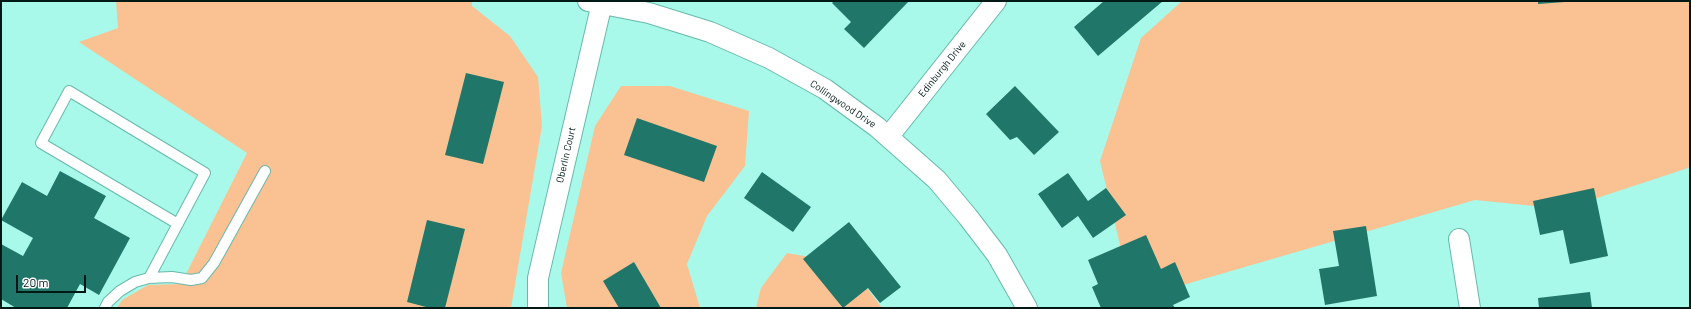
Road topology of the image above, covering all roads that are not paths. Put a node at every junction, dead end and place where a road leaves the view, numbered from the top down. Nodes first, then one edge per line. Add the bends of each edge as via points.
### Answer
1 (996, 1) edge
2 (595, 2) edge
3 (889, 136) junction
4 (265, 171) dead end
5 (178, 224) junction
6 (1459, 239) dead end
7 (150, 278) junction
8 (105, 308) edge
9 (538, 308) edge
10 (1027, 308) edge
11 (1470, 308) edge

1 - 3 street, Edinburgh Drive
2 - 3 street, Collingwood Drive via 649,13 710,32 769,58 825,90
2 - 9 street, Oberlin Court via 538,278
3 - 10 street, Collingwood Drive via 937,180 968,217 997,256
4 - 7 lane via 214,263 202,278
5 - 5 lane via 205,173 69,91 41,143
5 - 7 lane
6 - 11 street
7 - 8 lane via 135,282 120,291

